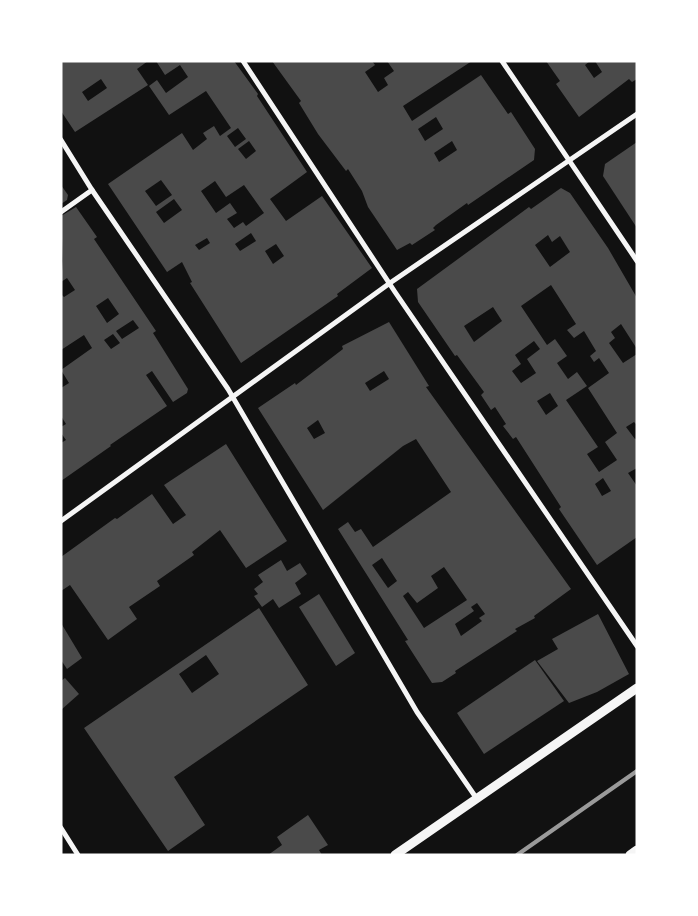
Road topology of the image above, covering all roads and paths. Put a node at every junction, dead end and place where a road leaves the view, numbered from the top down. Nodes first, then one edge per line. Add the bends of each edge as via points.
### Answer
1 (243, 61) edge
2 (502, 61) edge
3 (637, 114) edge
4 (61, 140) edge
5 (568, 161) junction
6 (92, 190) junction
7 (61, 212) edge
8 (637, 261) edge
9 (390, 283) junction
10 (232, 397) junction
11 (61, 521) edge
12 (637, 646) edge
13 (637, 688) edge
14 (477, 799) junction
15 (61, 828) edge
16 (637, 850) edge
17 (78, 855) edge
18 (395, 855) edge
19 (630, 855) edge

1 - 9 street
2 - 5 street
3 - 5 street
4 - 6 street
5 - 8 street
5 - 9 street
6 - 7 street
6 - 10 street
9 - 10 street
9 - 12 street
10 - 11 street
10 - 14 street via 417,712
13 - 14 street
14 - 18 street
15 - 17 street
16 - 19 street

